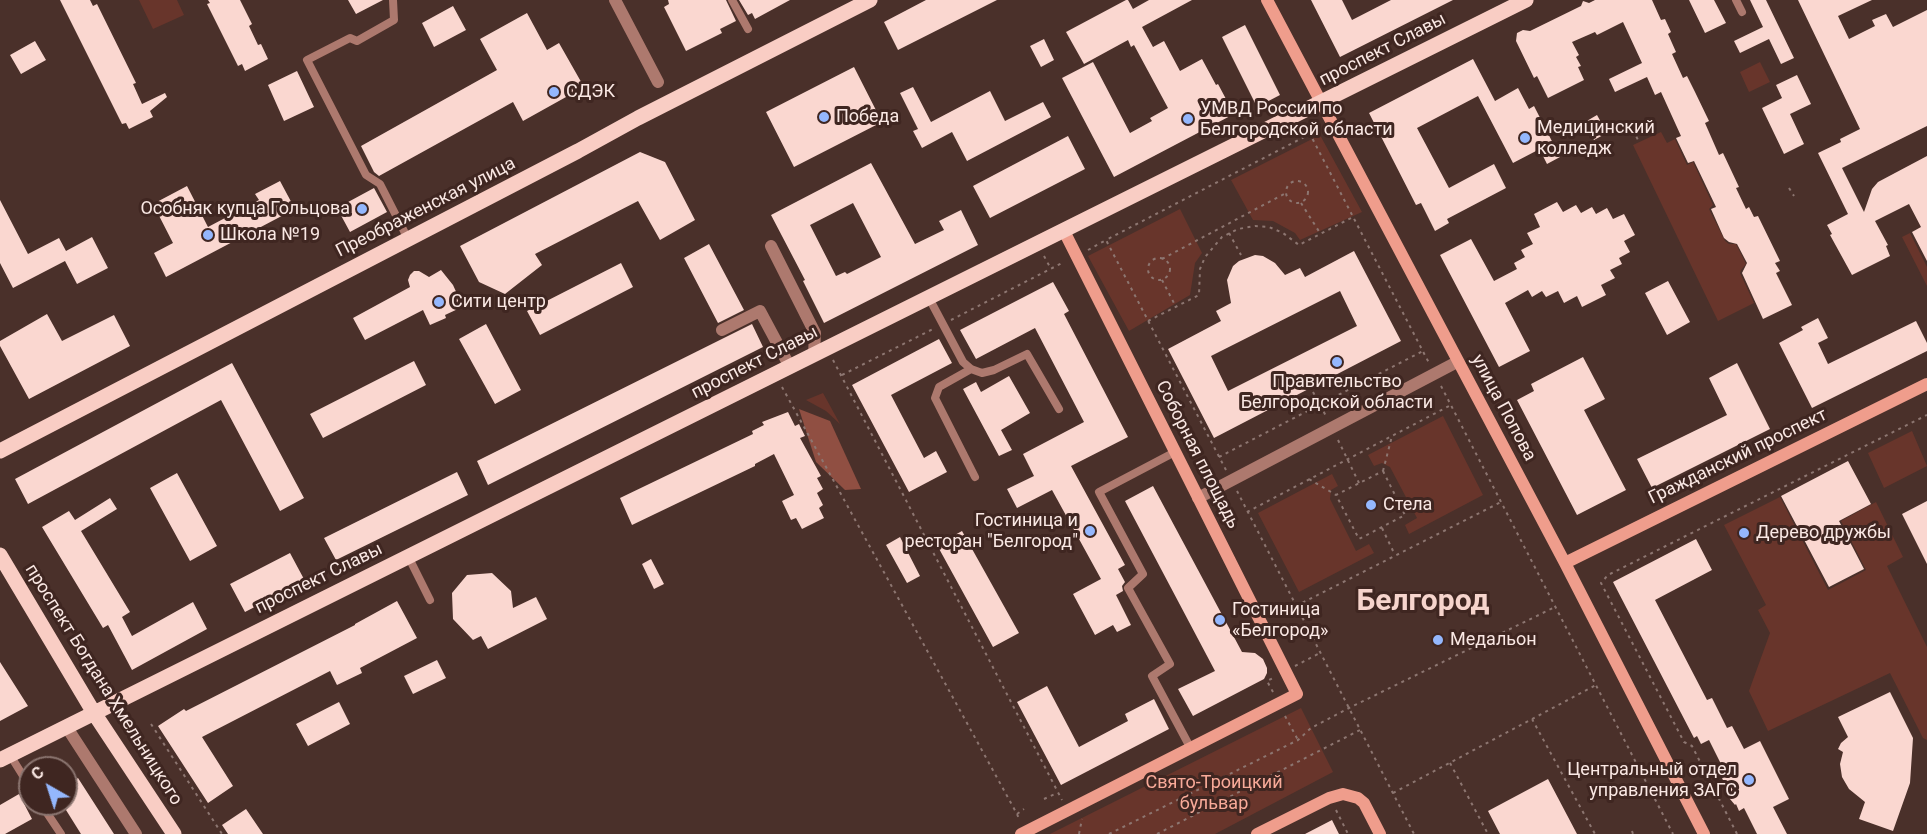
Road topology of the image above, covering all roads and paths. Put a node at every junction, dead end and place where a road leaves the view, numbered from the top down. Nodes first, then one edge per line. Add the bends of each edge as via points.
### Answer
1 (393, 0) edge
2 (615, 0) edge
3 (732, 0) edge
4 (870, 0) edge
5 (1267, 0) edge
6 (1526, 0) edge
7 (1736, 0) edge
8 (1742, 12) dead end
9 (748, 29) dead end
10 (658, 82) dead end
11 (1322, 103) junction
12 (1633, 130) dead end
13 (1310, 134) junction
14 (1320, 135) dead end
15 (1639, 142) dead end
16 (1789, 188) dead end
17 (1286, 193) junction
18 (1794, 196) dead end
19 (1300, 203) junction
20 (1353, 218) junction
21 (1064, 231) junction
22 (1229, 233) junction
23 (1320, 234) junction
24 (408, 239) junction
25 (1106, 240) junction
26 (771, 246) dead end
27 (1242, 255) dead end
28 (1077, 256) junction
29 (1162, 259) junction
30 (1161, 280) junction
31 (929, 298) junction
32 (1176, 307) junction
33 (1148, 321) junction
34 (943, 324) junction
35 (722, 330) dead end
36 (1423, 351) junction
37 (820, 352) junction
38 (1457, 362) junction
39 (790, 367) junction
40 (971, 369) junction
41 (1435, 374) junction
42 (775, 375) junction
43 (841, 375) junction
44 (1927, 384) edge
45 (1313, 392) dead end
46 (1320, 405) junction
47 (1451, 405) junction
48 (1059, 409) dead end
49 (1927, 415) edge
50 (1332, 428) junction
51 (1392, 436) junction
52 (0, 451) edge
53 (1175, 452) junction
54 (1219, 457) junction
55 (1348, 459) junction
56 (1383, 471) junction
57 (975, 477) dead end
58 (1309, 480) junction
59 (1231, 481) junction
60 (1359, 483) junction
61 (1336, 495) junction
62 (1198, 498) junction
63 (1501, 502) junction
64 (1247, 512) junction
65 (1382, 528) junction
66 (0, 555) edge
67 (1396, 555) junction
68 (408, 556) junction
69 (1565, 563) junction
70 (430, 600) dead end
71 (1296, 606) junction
72 (1555, 607) junction
73 (1596, 685) junction
74 (1349, 708) junction
75 (94, 713) junction
76 (1532, 719) junction
77 (151, 724) dead end
78 (66, 726) junction
79 (1360, 730) junction
80 (1190, 747) junction
81 (5, 757) edge
82 (1450, 763) junction
83 (18, 773) edge
84 (1058, 792) junction
85 (1393, 793) junction
86 (1044, 799) dead end
87 (1024, 809) dead end
88 (1068, 810) junction
89 (1336, 810) dead end
90 (1017, 814) junction
91 (48, 816) edge
92 (59, 833) edge
93 (1022, 833) edge
94 (136, 834) edge
95 (174, 834) edge
96 (222, 834) edge
97 (1109, 834) edge
98 (1156, 834) edge
99 (1257, 834) edge
100 (1348, 834) edge
101 (1380, 834) edge
102 (1414, 834) edge
103 (1488, 834) edge
104 (1595, 834) edge
105 (1673, 834) edge
106 (1704, 834) edge
107 (1737, 834) edge

1 - 24 lane via 394,20 307,60 366,175 380,184
2 - 10 street
3 - 9 lane
4 - 24 main road, Преображенская улица
5 - 11 street, улица Попова
6 - 11 main road, проспект Славы
7 - 8 lane
11 - 21 main road, проспект Славы
11 - 38 street, улица Попова
12 - 15 path
13 - 14 path
13 - 20 path
13 - 25 path
16 - 18 path
17 - 19 path via 1293,202
17 - 19 path via 1293,182 1304,183 1308,192
17 - 29 path
19 - 23 path
20 - 23 path
20 - 36 path
21 - 28 street, Соборная площадь
21 - 31 main road, проспект Славы
22 - 23 path via 1255,226 1269,227 1299,245
22 - 27 path
22 - 32 path via 1204,257 1199,295
24 - 52 main road, Преображенская улица
25 - 28 path
25 - 33 path
26 - 37 street via 815,333
28 - 34 path
28 - 53 street, Соборная площадь
29 - 30 path via 1170,269
29 - 30 path via 1155,259 1148,267 1149,274
30 - 32 path
31 - 34 lane
31 - 37 main road, проспект Славы
32 - 33 path
33 - 54 path
34 - 40 lane via 963,362
34 - 43 path
35 - 39 street via 759,311
36 - 41 path
36 - 46 path
37 - 39 main road, проспект Славы
37 - 43 path
38 - 41 street
38 - 69 street, улица Попова
39 - 42 main road, проспект Славы
40 - 48 lane via 982,373 994,370 1027,354
40 - 57 lane via 939,387 935,398
41 - 47 path
41 - 50 street
42 - 68 main road, проспект Славы
42 - 90 path
43 - 84 path
44 - 69 street, Гражданский проспект
45 - 46 path
46 - 50 path
46 - 54 path
47 - 51 path
47 - 63 path
49 - 107 path via 1608,575 1601,583
50 - 55 path
50 - 59 street
51 - 55 path
51 - 56 path
53 - 62 street, Соборная площадь
53 - 80 lane via 1100,492 1143,574 1128,588 1170,664 1152,676
54 - 59 path
55 - 58 path
55 - 60 path
56 - 60 path
56 - 65 path via 1406,515
58 - 61 path
58 - 64 path
59 - 62 street
59 - 64 path
60 - 61 path
61 - 65 path via 1359,539
62 - 80 street, Соборная площадь via 1297,694
63 - 67 path
63 - 72 path
64 - 71 path
65 - 67 path
66 - 75 main road, проспект Богдана Хмельницкого
67 - 71 path
68 - 70 lane
68 - 75 main road, проспект Славы
69 - 106 street, улица Попова
71 - 74 path
72 - 73 path
72 - 74 path
73 - 76 path
73 - 105 path
74 - 79 path
74 - 97 path via 1311,728 1298,740
75 - 78 main road, проспект Славы
75 - 95 main road, проспект Богдана Хмельницкого
76 - 82 path
76 - 104 path
77 - 96 path
78 - 81 main road, проспект Славы
78 - 94 street
79 - 85 path
79 - 98 path
80 - 88 street
81 - 83 lane
82 - 85 path
82 - 103 path
84 - 86 path
84 - 88 path
85 - 102 path
87 - 90 path
88 - 93 street
89 - 100 path
90 - 93 path
91 - 92 lane
99 - 101 street via 1343,794 1364,803

